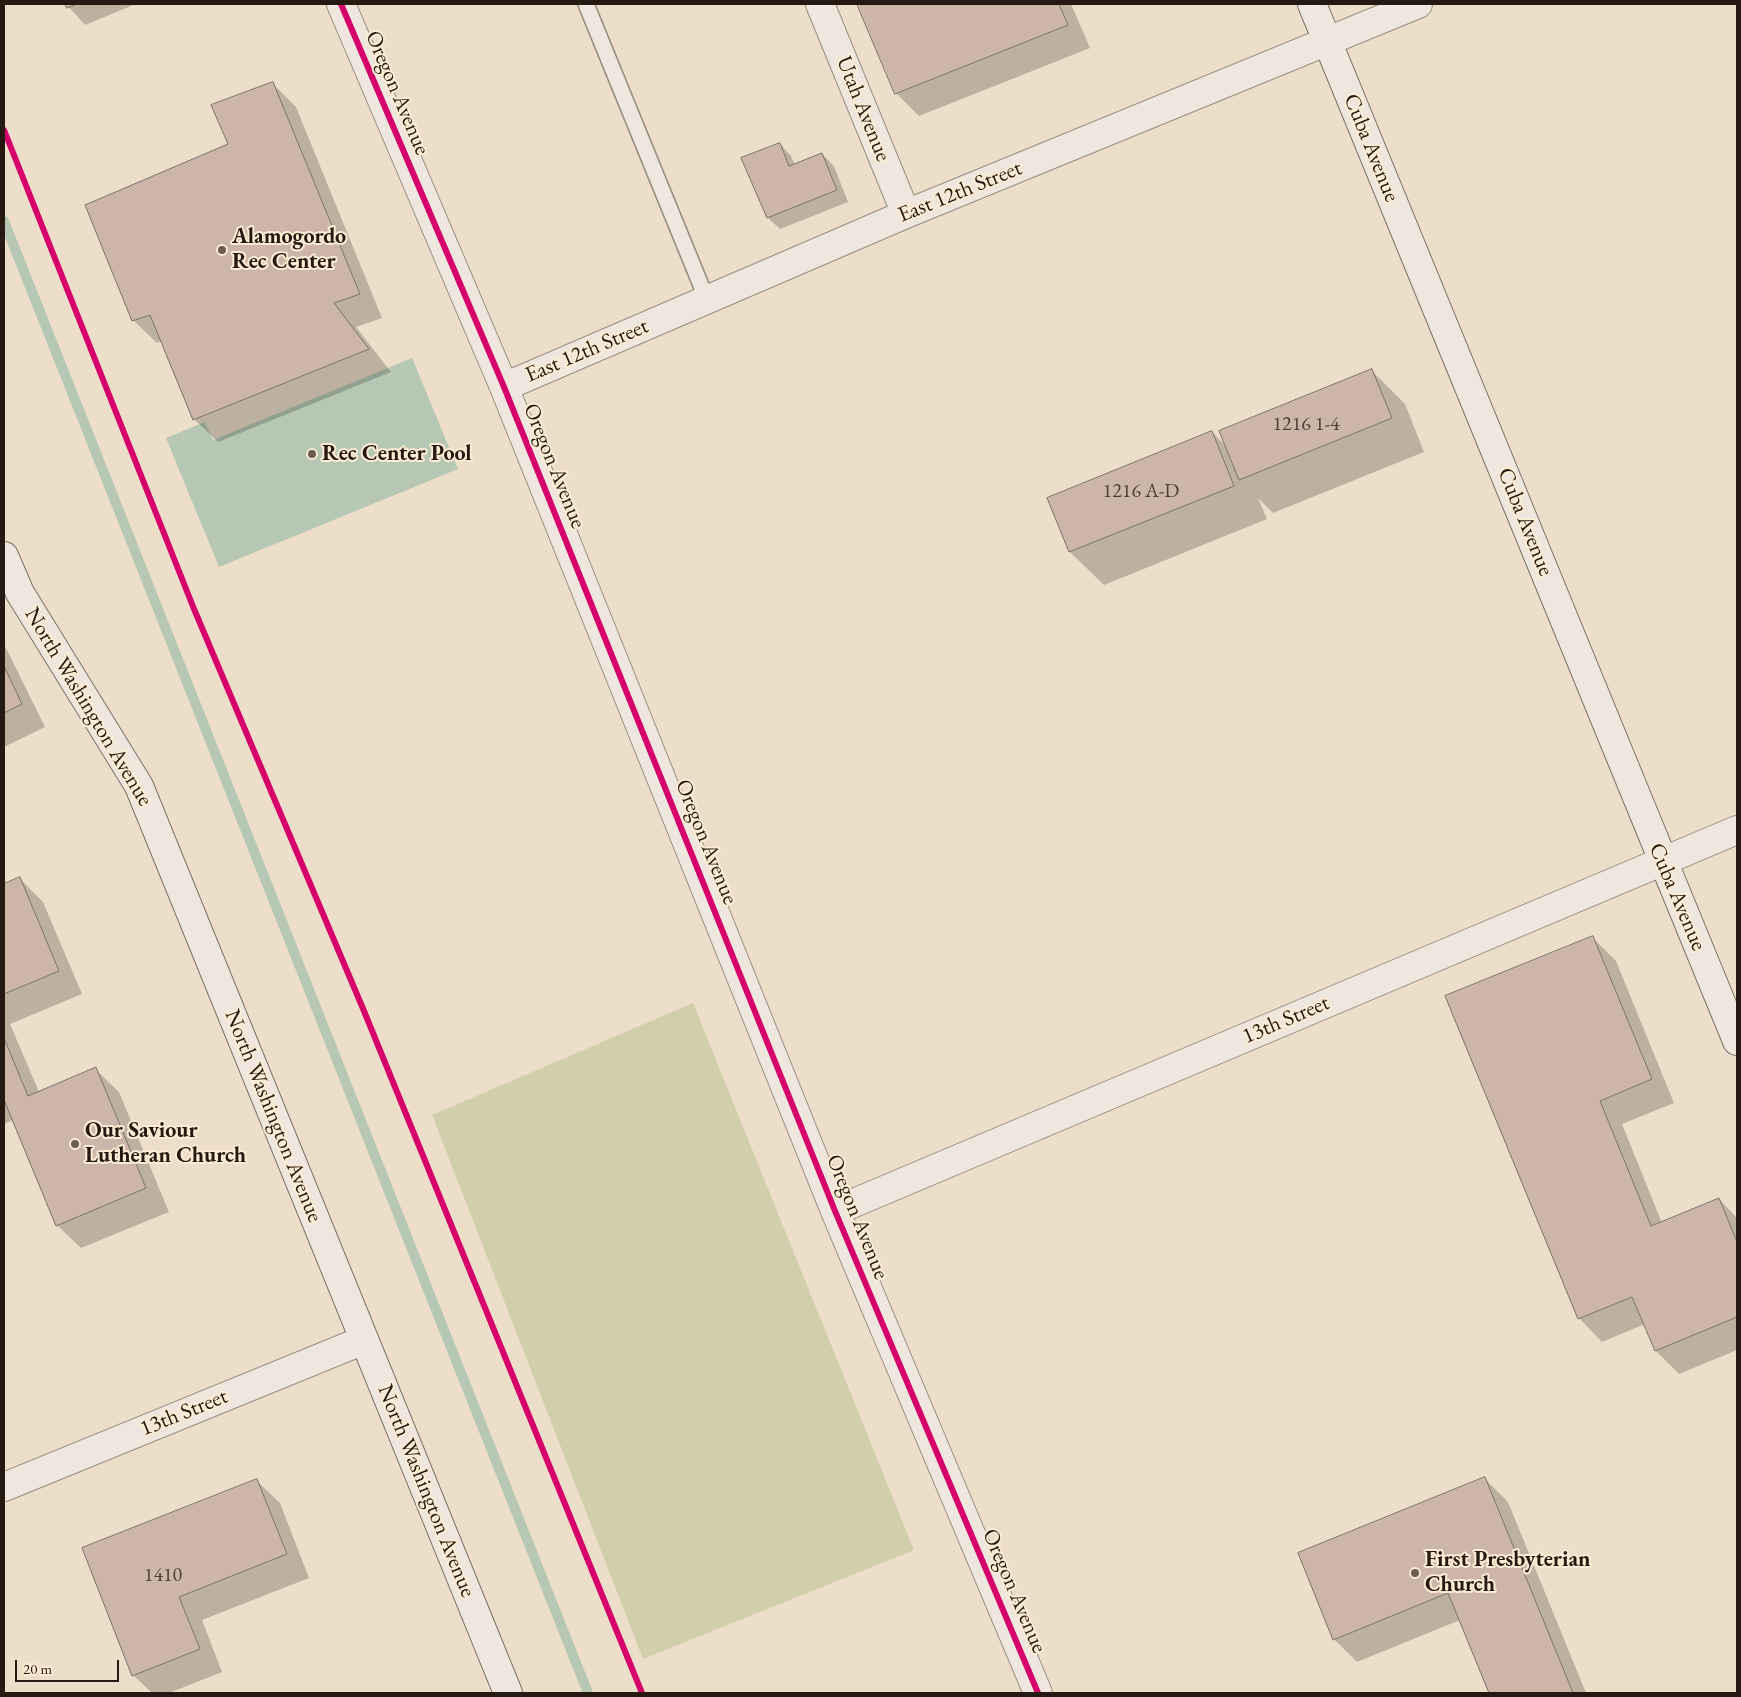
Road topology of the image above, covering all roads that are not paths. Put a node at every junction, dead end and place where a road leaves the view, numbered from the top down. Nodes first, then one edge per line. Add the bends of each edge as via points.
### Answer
1 (341, 4) edge
2 (586, 4) edge
3 (820, 4) edge
4 (1312, 4) edge
5 (1418, 4) edge
6 (1327, 41) junction
7 (906, 214) junction
8 (707, 300) junction
9 (504, 387) junction
10 (4, 556) edge
11 (1737, 830) edge
12 (1662, 862) junction
13 (1737, 1041) edge
14 (835, 1211) junction
15 (364, 1340) junction
16 (4, 1487) edge
17 (505, 1692) edge
18 (1038, 1693) edge

1 - 9 street, Oregon Avenue
2 - 8 lane
3 - 7 street, Utah Avenue
4 - 6 street, Cuba Avenue
5 - 6 street, East 12th Street
6 - 7 street, East 12th Street
6 - 12 street, Cuba Avenue
7 - 8 street, East 12th Street
8 - 9 street, East 12th Street
9 - 14 street, Oregon Avenue
10 - 15 street, North Washington Avenue via 20,593 139,786
11 - 12 street, 13th Street
12 - 13 street, Cuba Avenue
12 - 14 street, 13th Street
14 - 18 street, Oregon Avenue
15 - 16 street, 13th Street
15 - 17 street, North Washington Avenue

